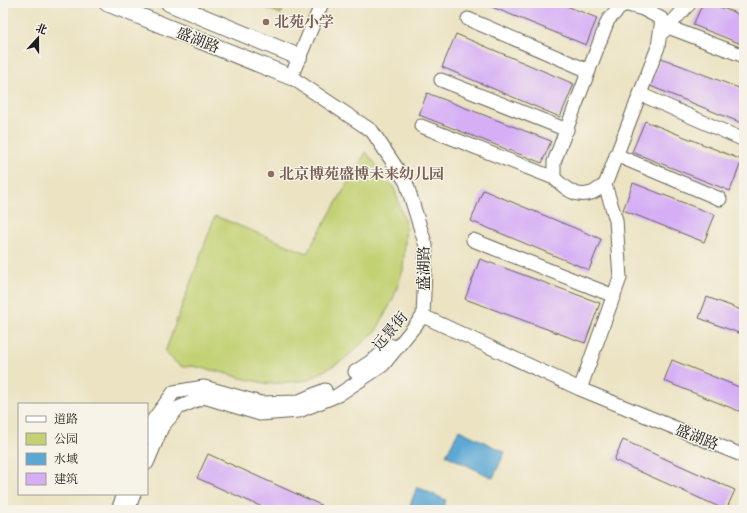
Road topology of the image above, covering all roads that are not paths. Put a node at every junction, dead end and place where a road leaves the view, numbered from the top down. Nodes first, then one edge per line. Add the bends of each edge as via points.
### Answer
1 (107, 3) edge
2 (169, 3) edge
3 (322, 3) edge
4 (690, 3) edge
5 (615, 7) edge
6 (468, 18) dead end
7 (668, 27) junction
8 (659, 37) junction
9 (744, 56) edge
10 (299, 57) junction
11 (589, 71) junction
12 (291, 77) junction
13 (441, 80) dead end
14 (640, 94) junction
15 (421, 126) dead end
16 (567, 130) junction
17 (744, 140) edge
18 (616, 155) junction
19 (554, 178) junction
20 (605, 185) junction
21 (720, 199) dead end
22 (473, 240) dead end
23 (614, 296) junction
24 (423, 316) junction
25 (580, 389) junction
26 (148, 434) edge
27 (744, 456) edge
28 (148, 461) edge
29 (124, 495) edge
30 (134, 495) edge
31 (118, 510) edge
32 (128, 510) edge

1 - 12 main road, 盛湖路
2 - 10 main road, 盛湖路
3 - 10 street
4 - 7 street
5 - 8 street via 624,4 643,9 662,19
5 - 11 street
6 - 11 street
7 - 8 street
7 - 9 street
8 - 14 street via 658,47
10 - 12 street
11 - 16 street
12 - 24 street, 盛湖路 via 372,131 406,182 426,246
13 - 16 street
14 - 17 street
14 - 18 street
15 - 19 street
16 - 19 street via 554,162
18 - 20 street
18 - 21 street
19 - 20 street via 579,195 591,194
20 - 23 street via 616,220 620,278
22 - 23 street
23 - 25 street
24 - 25 street, 盛湖路
24 - 26 street, 远景街 via 376,358 335,386 297,402 261,403 204,387 174,392 153,420
24 - 28 street, 远景街 via 383,365 338,394 298,411 260,414 204,397 178,408 162,426
25 - 27 street, 盛湖路
29 - 31 street
30 - 32 street

